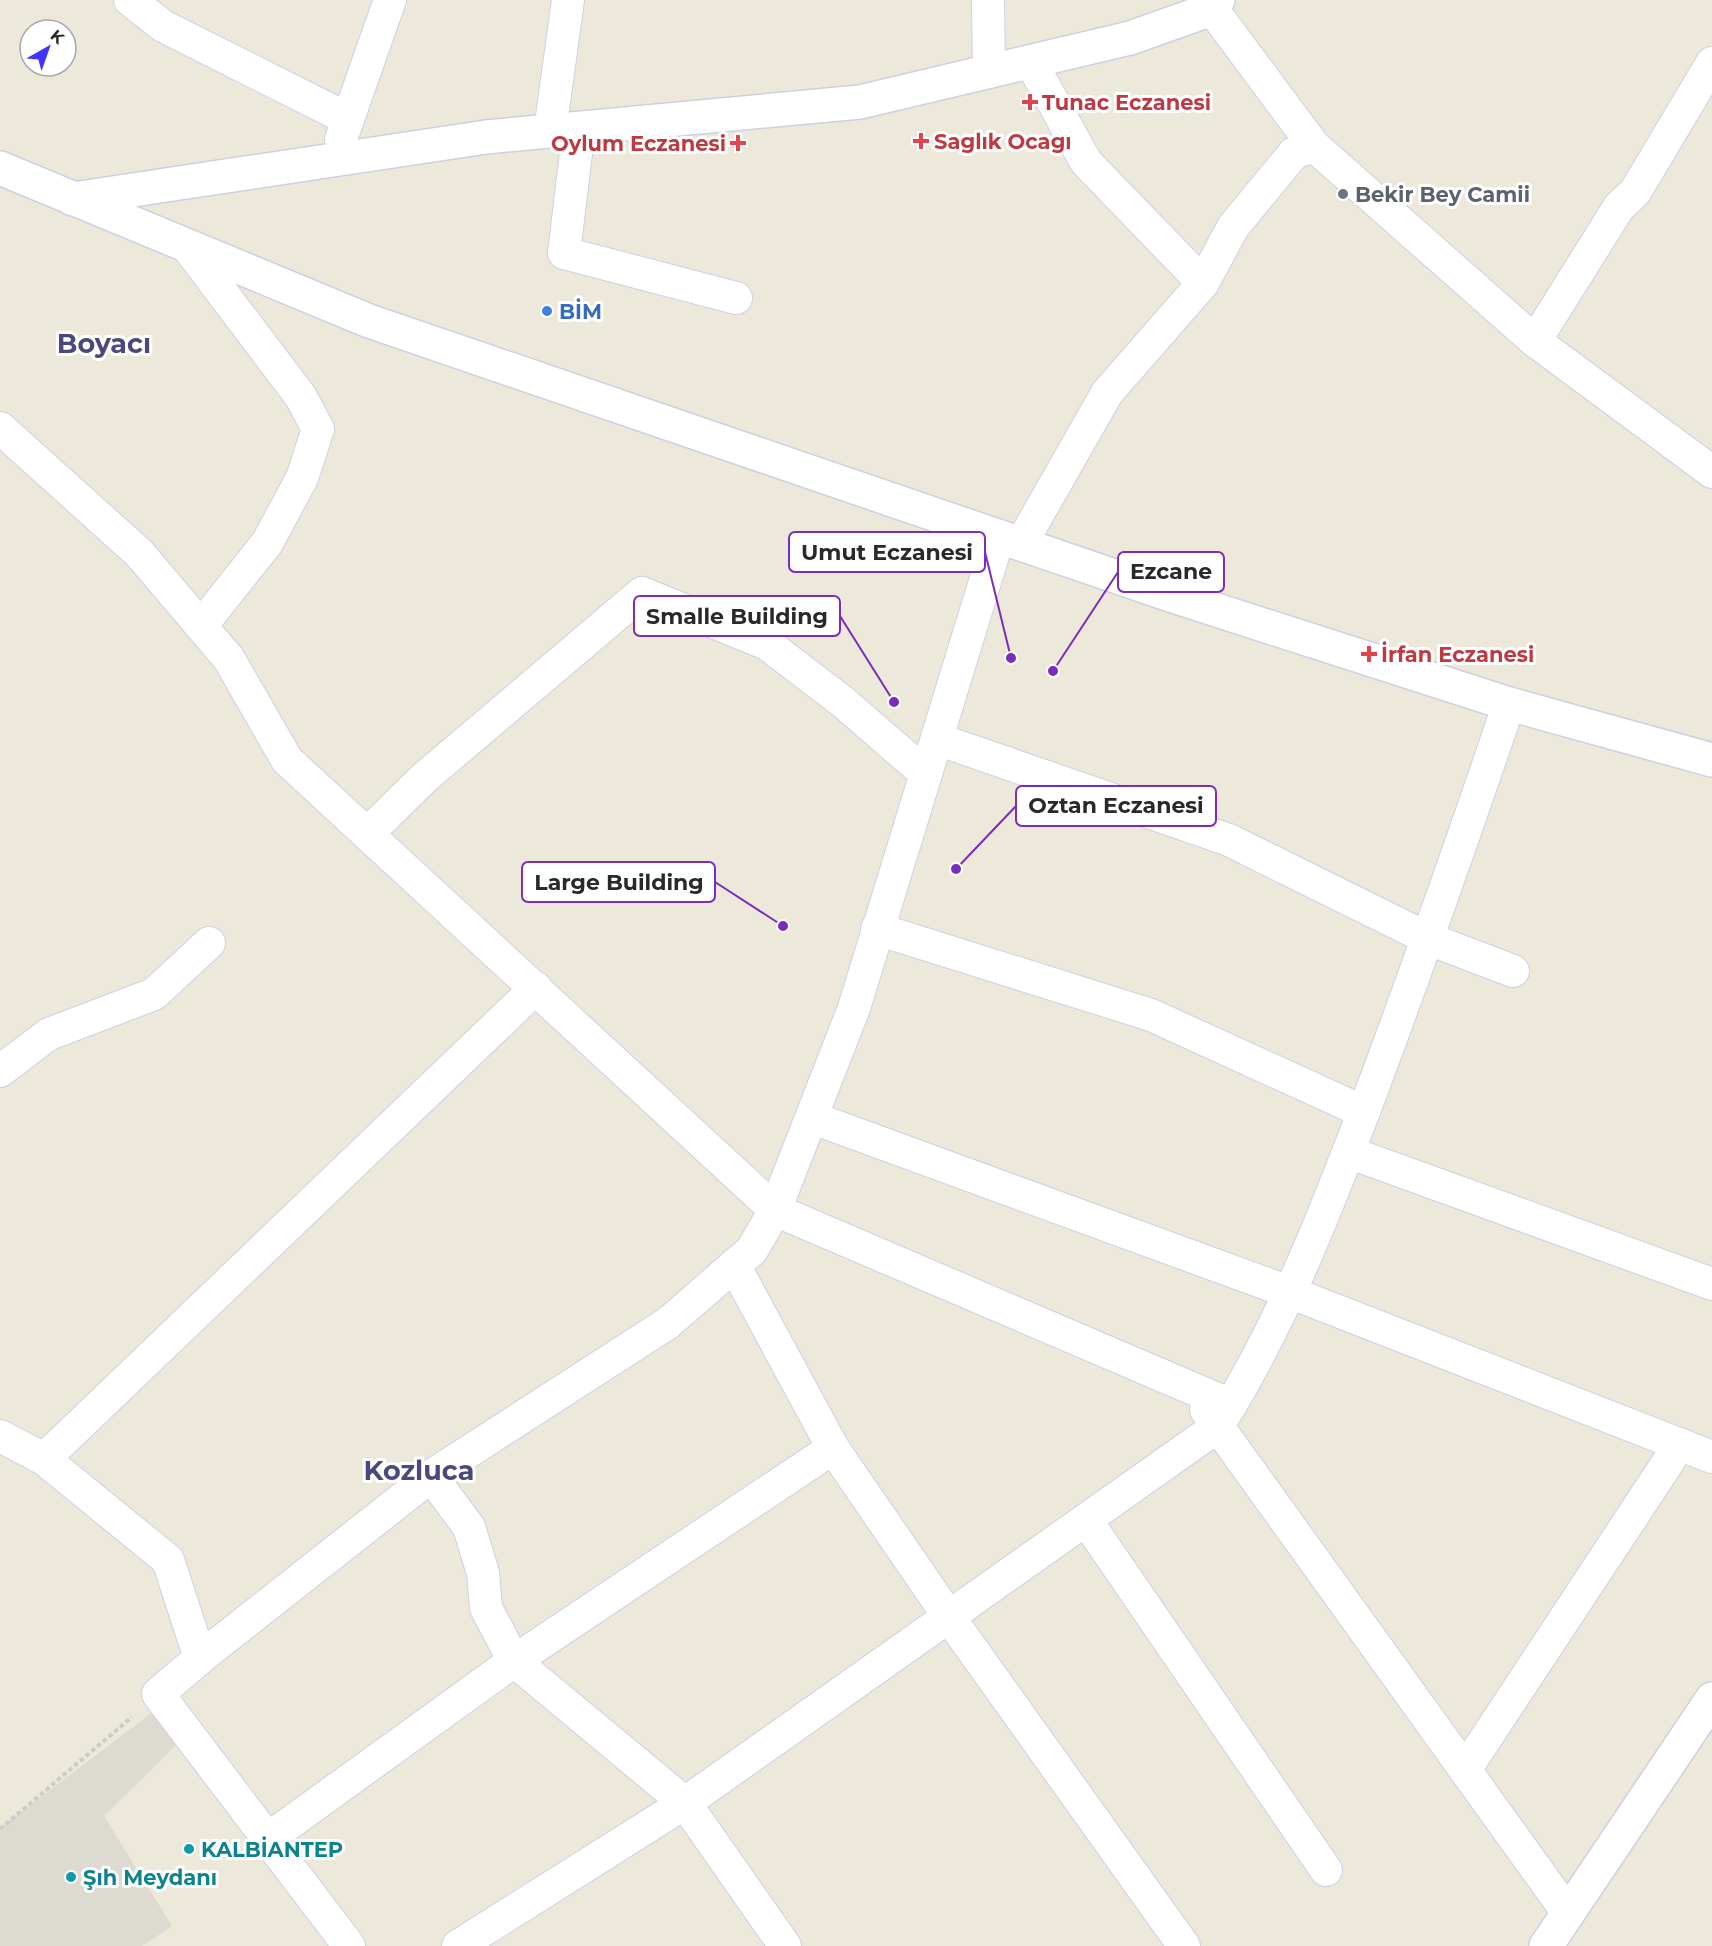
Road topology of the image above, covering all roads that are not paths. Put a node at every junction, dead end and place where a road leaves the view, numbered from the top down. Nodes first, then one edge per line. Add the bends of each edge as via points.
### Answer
1 (130, 0) edge
2 (390, 0) edge
3 (568, 0) edge
4 (985, 2) edge
5 (1215, 5) edge
6 (1031, 62) junction
7 (1712, 63) edge
8 (989, 72) junction
9 (348, 119) junction
10 (565, 130) junction
11 (1314, 146) junction
12 (334, 159) junction
13 (0, 168) edge
14 (73, 199) junction
15 (186, 245) junction
16 (1203, 283) junction
17 (735, 298) dead end
18 (1535, 341) junction
19 (0, 428) edge
20 (1712, 472) edge
21 (1010, 540) junction
22 (201, 626) junction
23 (1509, 704) junction
24 (937, 739) junction
25 (1712, 760) edge
26 (926, 774) junction
27 (367, 834) junction
28 (877, 929) junction
29 (1429, 939) junction
30 (209, 944) dead end
31 (1513, 971) dead end
32 (536, 988) junction
33 (0, 1071) edge
34 (1364, 1112) junction
35 (813, 1118) junction
36 (1348, 1152) junction
37 (775, 1210) junction
38 (734, 1265) junction
39 (1712, 1284) edge
40 (1289, 1292) junction
41 (1224, 1416) junction
42 (0, 1436) edge
43 (1680, 1444) junction
44 (833, 1448) junction
45 (1712, 1457) edge
46 (44, 1459) junction
47 (431, 1476) junction
48 (1086, 1520) junction
49 (949, 1617) junction
50 (200, 1658) junction
51 (514, 1661) junction
52 (1712, 1699) edge
53 (1465, 1770) junction
54 (685, 1803) junction
55 (269, 1838) junction
56 (1326, 1870) dead end
57 (1568, 1913) junction
58 (349, 1946) edge
59 (458, 1946) edge
60 (785, 1946) edge
61 (1184, 1946) edge
62 (1546, 1946) edge

1 - 9 street via 163,26
2 - 9 street
3 - 10 street
4 - 8 street
5 - 6 street via 1130,38
5 - 11 street
6 - 8 street
6 - 16 street via 1086,162
7 - 18 street via 1635,192 1619,207
8 - 10 street via 860,102
9 - 12 street
10 - 12 street
10 - 17 street via 564,253
11 - 16 street via 1294,153 1233,227
11 - 18 street
12 - 14 street
13 - 14 street
14 - 15 street
15 - 21 street via 369,321
15 - 22 street via 301,398 318,429 302,478 267,543
16 - 21 street via 1107,393
18 - 20 street
19 - 22 street via 139,553
21 - 23 street
21 - 24 street
22 - 27 street via 229,659 287,760
23 - 25 street
23 - 29 street
24 - 26 street
24 - 29 street via 1229,840
26 - 27 street via 843,702 767,644 642,593 424,778
26 - 28 street
27 - 32 street
28 - 34 street via 1151,1015
28 - 35 street via 854,1008
29 - 31 street
29 - 34 street
30 - 33 street via 154,994 49,1035
32 - 37 street
32 - 46 street
34 - 36 street
35 - 37 street
35 - 40 street
36 - 39 street
36 - 40 street
37 - 38 street via 752,1250
37 - 41 street via 1195,1391
38 - 44 street
38 - 47 street via 668,1323
40 - 41 street via 1249,1376
40 - 43 street
41 - 48 street
41 - 53 street
42 - 46 street
43 - 45 street
43 - 53 street
44 - 49 street
44 - 51 street
46 - 50 street via 168,1560
47 - 50 street
47 - 51 street via 469,1527 483,1573 486,1608
48 - 49 street
48 - 56 street
49 - 54 street
49 - 61 street
50 - 55 street via 158,1694
51 - 54 street
51 - 55 street
52 - 57 street
53 - 57 street
54 - 59 street
54 - 60 street
55 - 58 street
57 - 62 street

